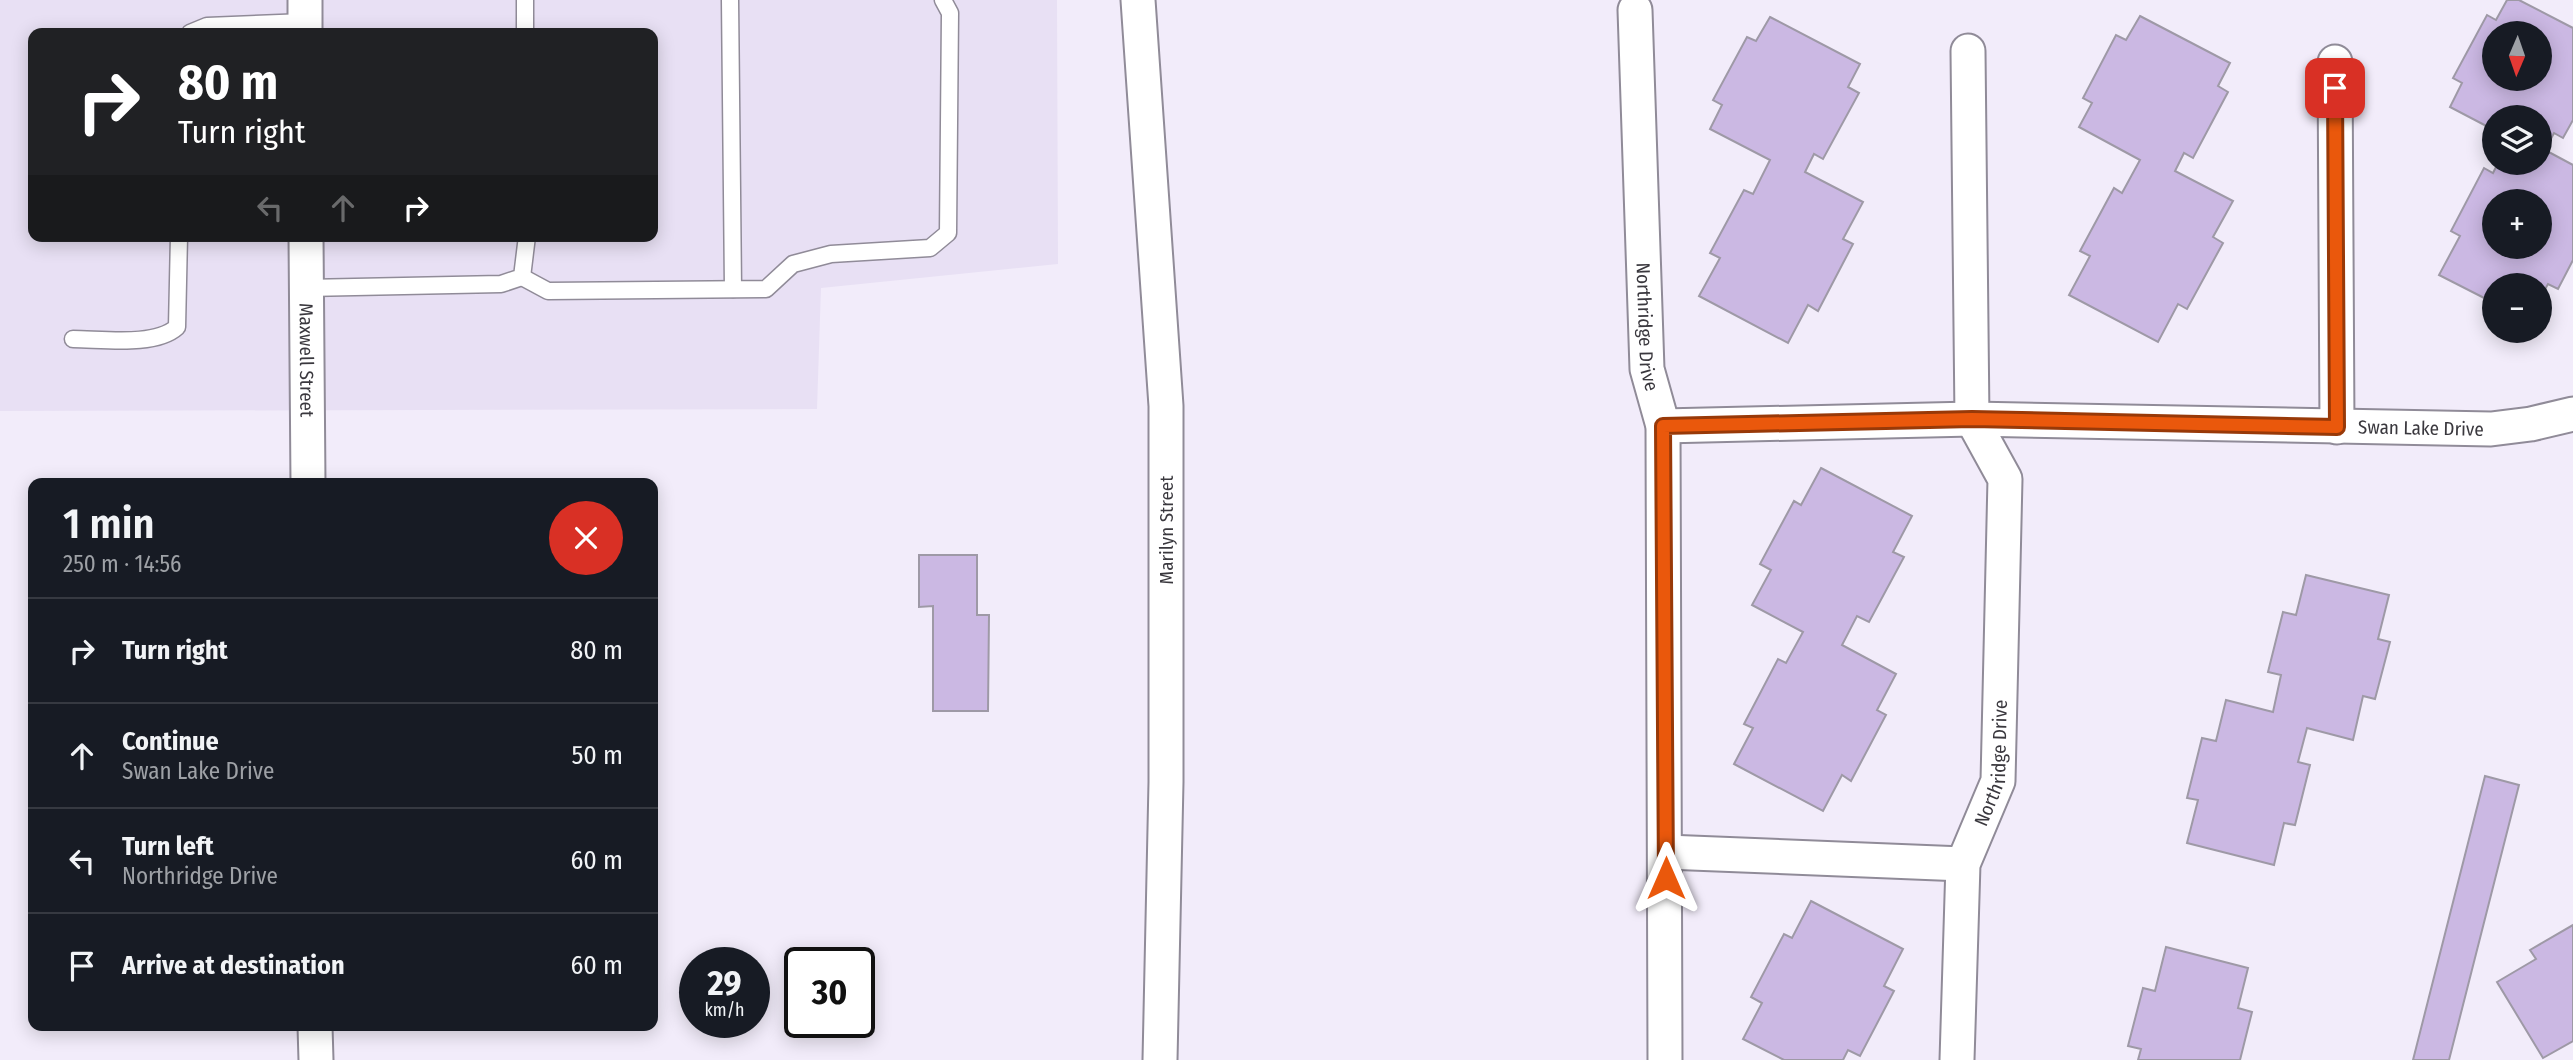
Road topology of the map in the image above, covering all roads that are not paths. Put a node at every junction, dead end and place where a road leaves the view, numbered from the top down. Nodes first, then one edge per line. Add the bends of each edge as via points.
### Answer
1 (525, 0) edge
2 (730, 0) edge
3 (943, 0) edge
4 (1138, 0) edge
5 (1636, 10) dead end
6 (305, 18) edge
7 (202, 28) edge
8 (525, 28) edge
9 (1968, 51) dead end
10 (2335, 62) dead end
11 (179, 242) edge
12 (306, 242) edge
13 (526, 242) edge
14 (522, 278) junction
15 (306, 288) junction
16 (733, 289) junction
17 (73, 339) dead end
18 (2573, 414) edge
19 (1972, 419) junction
20 (1663, 426) junction
21 (2337, 427) junction
22 (308, 478) edge
23 (1666, 852) junction
24 (1963, 864) junction
25 (315, 1031) edge
26 (316, 1060) edge
27 (1160, 1060) edge
28 (1665, 1060) edge
29 (1957, 1060) edge

1 - 8 lane
2 - 16 lane
3 - 16 lane via 950,13 948,233 930,248 831,254 793,264 766,289
4 - 27 street, Marilyn Street via 1166,406
5 - 20 street, Northridge Drive via 1647,369
6 - 7 lane
9 - 19 street, Northridge Drive
10 - 21 street
11 - 17 lane via 177,327 171,333 136,340
12 - 15 street, Maxwell Street
13 - 14 lane
14 - 15 lane via 501,284
14 - 16 lane via 548,291
15 - 22 street, Maxwell Street
18 - 21 street, Swan Lake Drive via 2491,429
19 - 20 street, Swan Lake Drive
19 - 21 street, Swan Lake Drive
19 - 24 street, Northridge Drive via 2005,478 1998,781
20 - 23 street, Northridge Drive
23 - 24 street
23 - 28 street, Northridge Drive
24 - 29 street, Northridge Drive
25 - 26 street

